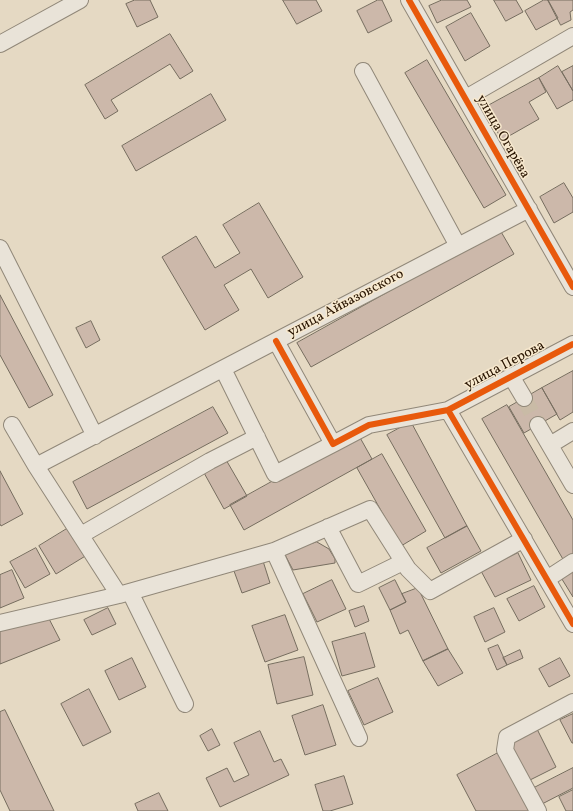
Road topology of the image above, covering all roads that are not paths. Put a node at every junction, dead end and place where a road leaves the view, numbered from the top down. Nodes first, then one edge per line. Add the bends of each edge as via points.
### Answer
1 (80, 0) edge
2 (410, 0) edge
3 (573, 36) edge
4 (0, 44) edge
5 (363, 72) dead end
6 (466, 98) junction
7 (529, 209) junction
8 (458, 246) junction
9 (0, 248) edge
10 (573, 287) edge
11 (276, 341) junction
12 (573, 344) edge
13 (223, 369) junction
14 (511, 376) junction
15 (524, 398) tunnel mouth
16 (448, 410) junction
17 (12, 425) dead end
18 (538, 425) tunnel mouth
19 (573, 431) edge
20 (94, 436) junction
21 (256, 437) junction
22 (333, 444) junction
23 (550, 445) junction
24 (36, 466) junction
25 (573, 485) edge
26 (328, 527) junction
27 (81, 535) junction
28 (524, 539) junction
29 (274, 551) junction
30 (403, 562) junction
31 (573, 562) edge
32 (547, 579) junction
33 (124, 593) junction
34 (0, 622) edge
35 (573, 624) edge
36 (573, 702) edge
37 (185, 704) dead end
38 (359, 738) dead end
39 (538, 811) edge

1 - 4 street
2 - 6 street, улица Огарёва
3 - 6 street
5 - 8 street
6 - 7 street, улица Огарёва
7 - 8 street, улица Айвазовского
7 - 10 street, улица Огарёва
8 - 11 street, улица Айвазовского
9 - 20 street
11 - 13 street, улица Айвазовского
11 - 22 street
12 - 14 street, улица Перова
13 - 20 street, улица Айвазовского
13 - 21 street
14 - 15 street
14 - 16 street, улица Перова
16 - 22 street, улица Перова via 369,425
16 - 28 street
17 - 24 street
18 - 23 street
19 - 23 street
20 - 24 street, улица Айвазовского
21 - 22 street, улица Перова via 275,474
21 - 27 street
23 - 25 street
24 - 27 street
26 - 29 street
26 - 30 street via 370,509
26 - 30 street via 358,584
27 - 33 street
28 - 30 street via 430,591
28 - 32 street
29 - 33 street
29 - 38 street
31 - 32 street
32 - 35 street
33 - 34 street
33 - 37 street
36 - 39 street via 506,737 505,750

